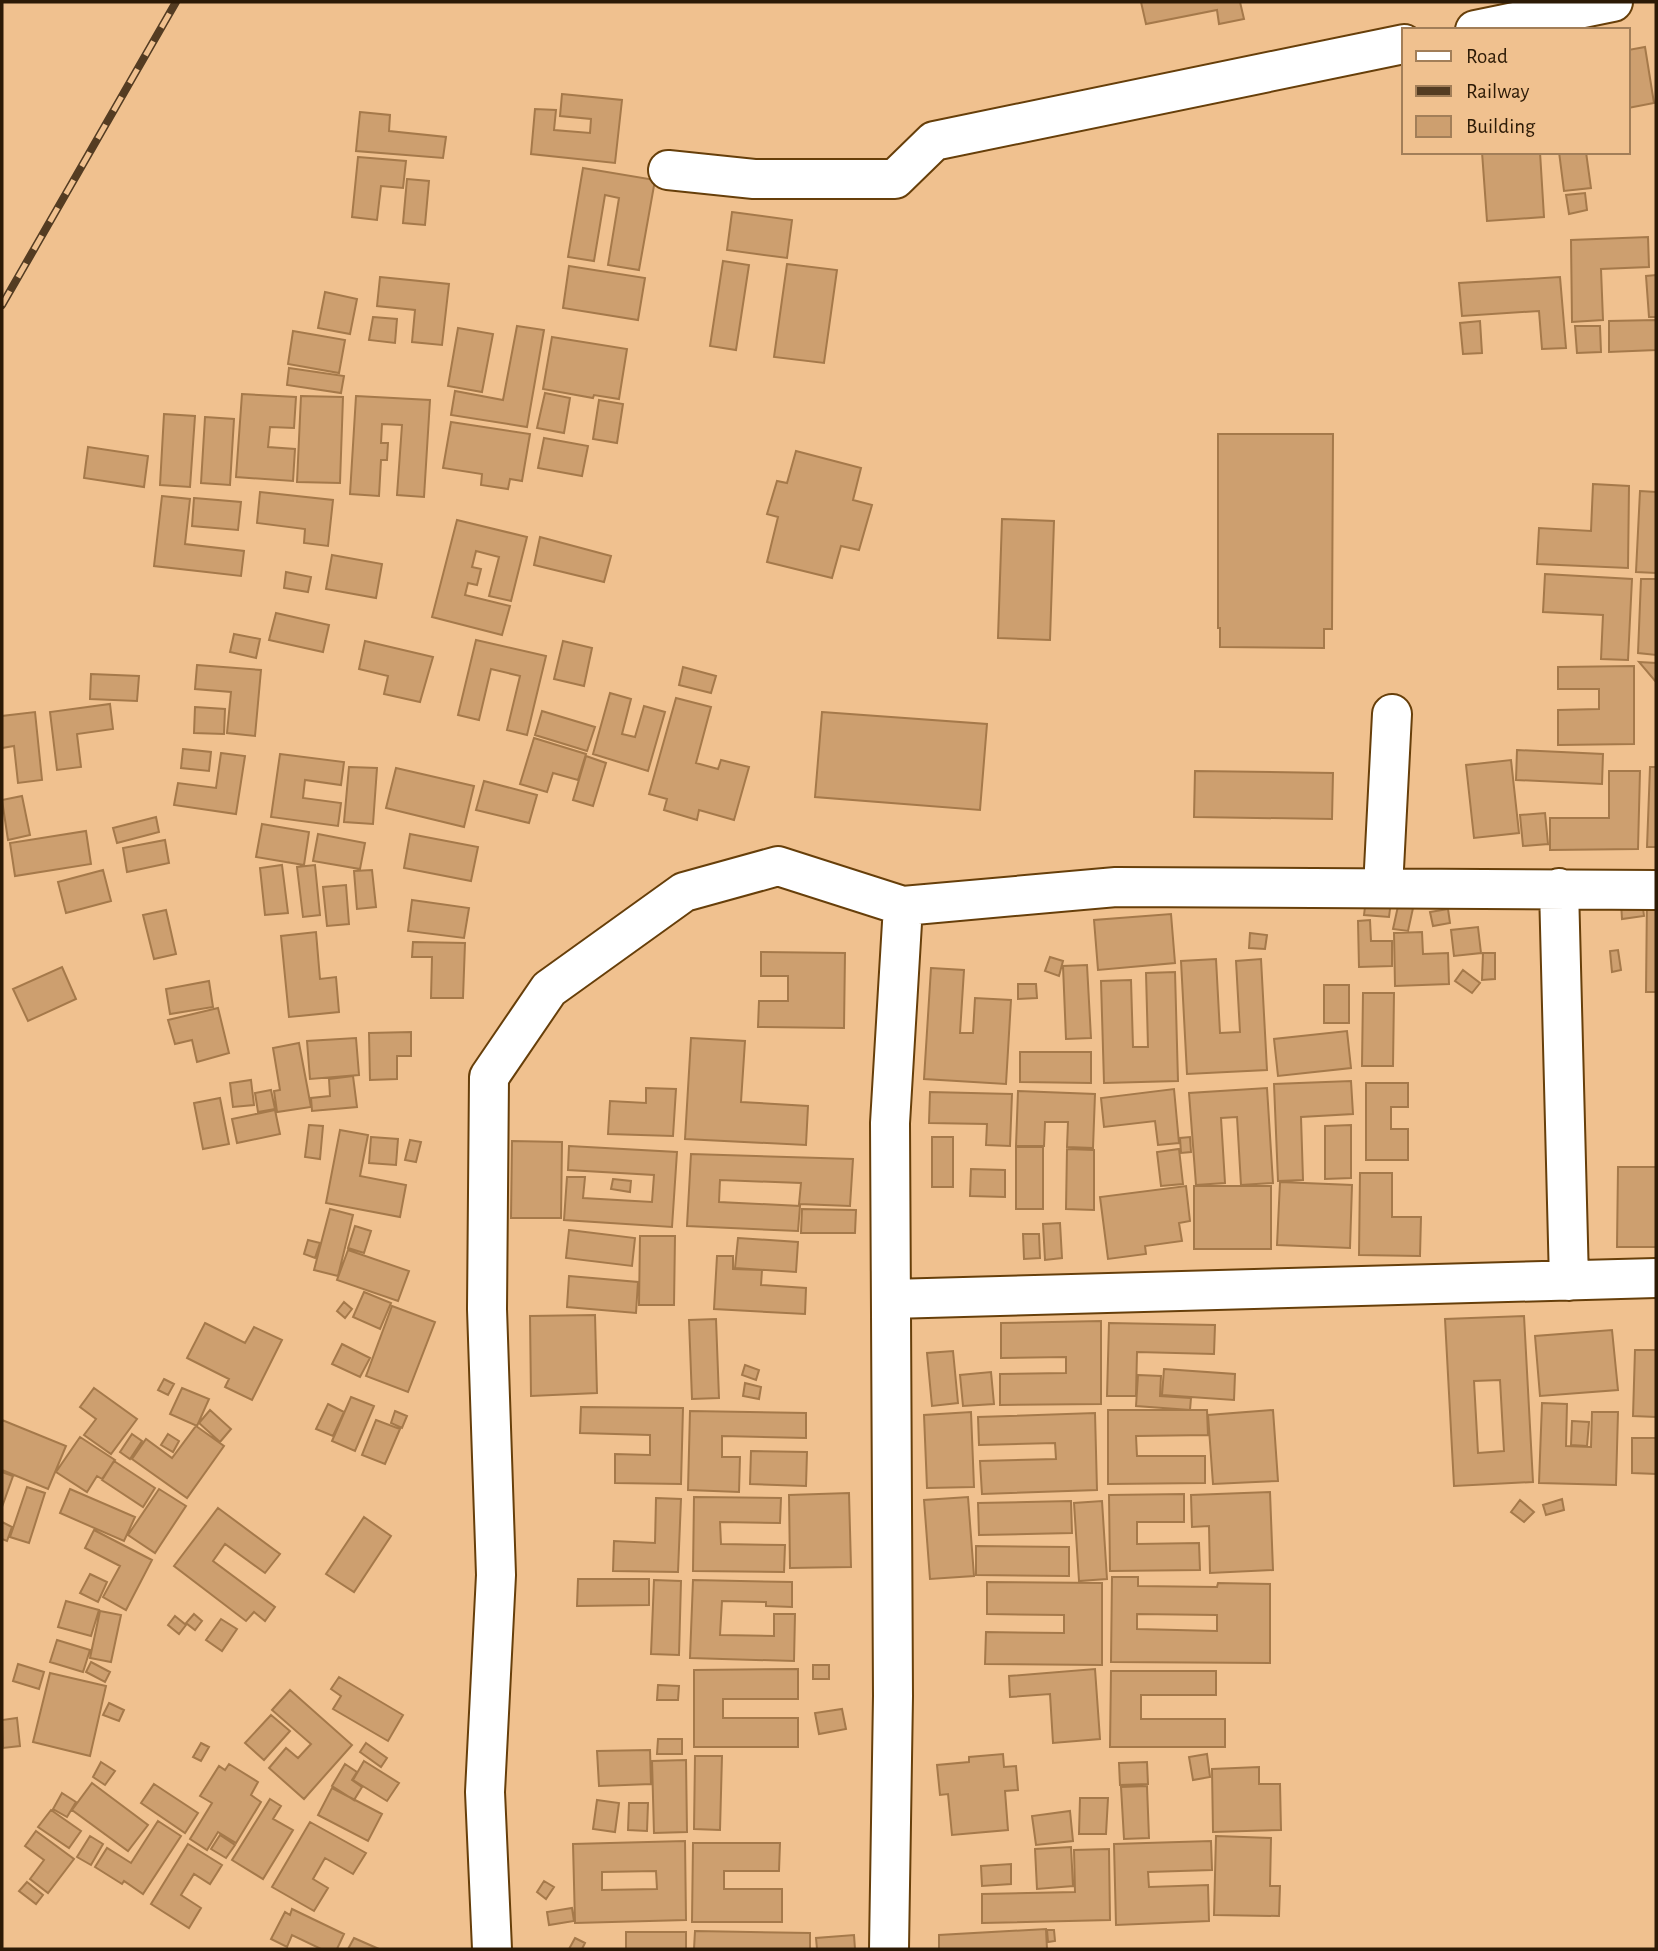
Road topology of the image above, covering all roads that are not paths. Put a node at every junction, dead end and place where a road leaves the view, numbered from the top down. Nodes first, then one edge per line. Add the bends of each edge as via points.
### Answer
1 (1613, 2) edge
2 (1485, 28) edge
3 (1402, 44) edge
4 (668, 170) dead end
5 (1392, 714) dead end
6 (1383, 888) junction
7 (1559, 888) junction
8 (1656, 890) edge
9 (903, 906) junction
10 (1656, 1278) edge
11 (1569, 1281) junction
12 (891, 1299) junction
13 (492, 1949) edge
14 (889, 1949) edge

1 - 2 street
3 - 4 street via 934,141 895,179 754,179
5 - 6 street
6 - 7 street
6 - 9 street via 1116,887
7 - 8 street
7 - 11 street
9 - 12 street via 890,1123
9 - 13 street via 778,866 684,892 549,989 489,1077 486,1309 496,1575 485,1792
10 - 11 street
11 - 12 street
12 - 14 street

